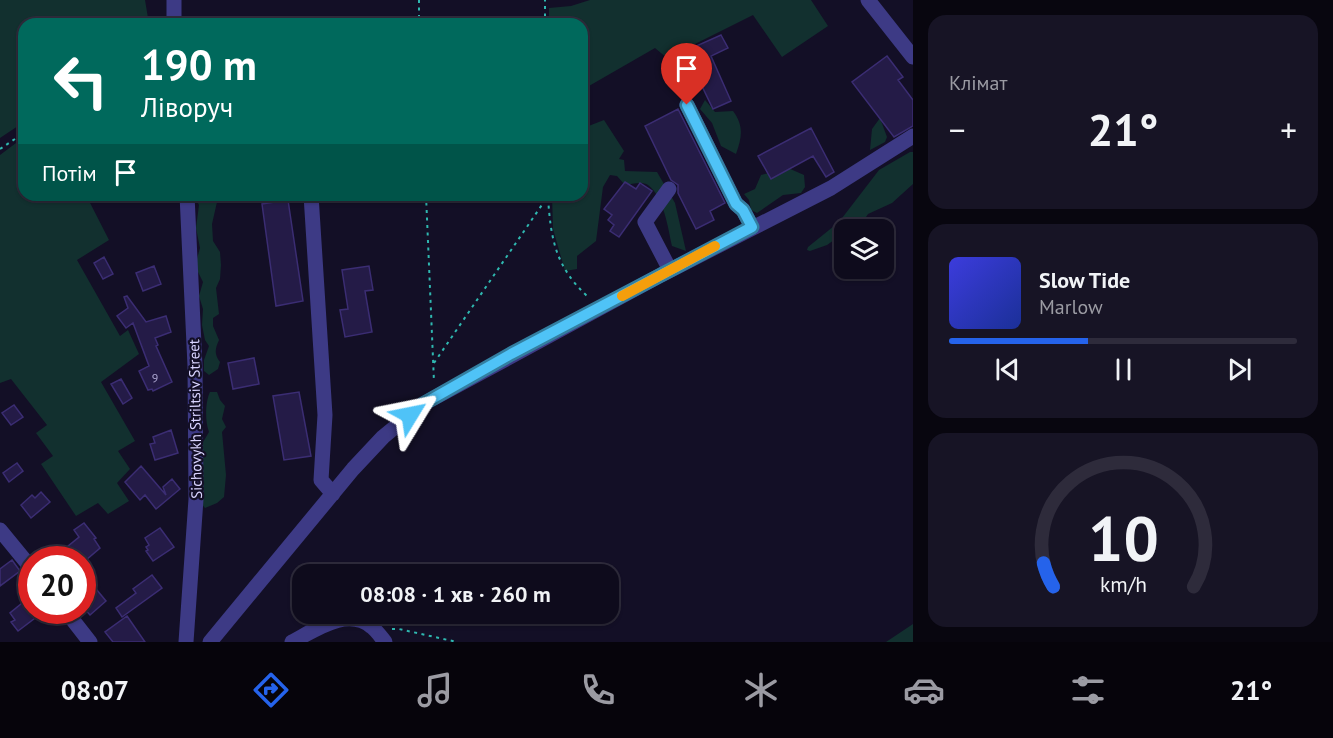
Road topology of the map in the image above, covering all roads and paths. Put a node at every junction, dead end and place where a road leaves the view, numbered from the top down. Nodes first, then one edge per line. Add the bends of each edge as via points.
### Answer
1 (174, 0) edge
2 (418, 0) edge
3 (545, 0) edge
4 (868, 0) edge
5 (174, 18) edge
6 (420, 18) edge
7 (545, 18) edge
8 (913, 57) edge
9 (687, 105) dead end
10 (913, 136) edge
11 (18, 137) edge
12 (0, 149) edge
13 (669, 189) dead end
14 (187, 201) edge
15 (311, 201) edge
16 (426, 201) edge
17 (545, 201) edge
18 (548, 201) edge
19 (752, 227) junction
20 (670, 270) junction
21 (600, 308) junction
22 (434, 363) junction
23 (435, 397) junction
24 (333, 494) junction
25 (0, 530) edge
26 (18, 552) edge
27 (76, 624) edge
28 (380, 636) edge
29 (90, 642) edge
30 (186, 642) edge
31 (210, 642) edge
32 (292, 642) edge
33 (457, 642) edge

1 - 5 street
2 - 6 path
3 - 7 path
4 - 8 street
9 - 19 street via 736,204
10 - 19 street via 831,188
11 - 12 path
13 - 20 street via 645,222
14 - 30 street, Sichovykh Striltsiv Street via 196,499
15 - 24 street via 325,415 321,480
16 - 22 path
17 - 22 path
18 - 21 path via 550,229 562,267
19 - 20 street
20 - 21 street
21 - 23 street
22 - 23 path
23 - 24 street via 383,437
24 - 31 street
25 - 26 street
27 - 29 street
28 - 32 street via 363,621 346,618
28 - 33 path via 399,629

